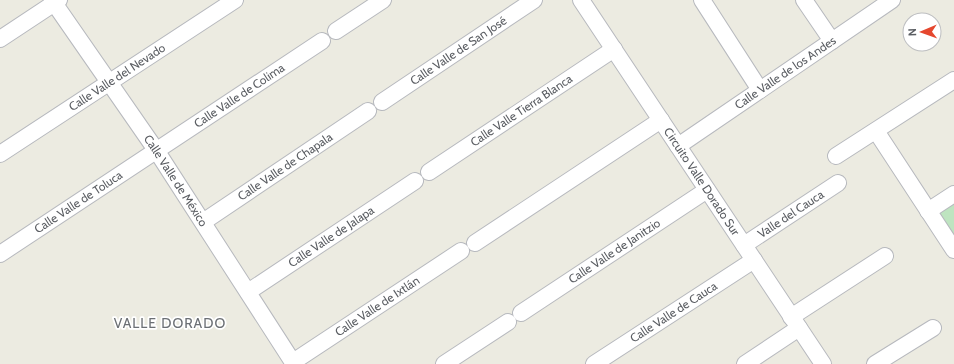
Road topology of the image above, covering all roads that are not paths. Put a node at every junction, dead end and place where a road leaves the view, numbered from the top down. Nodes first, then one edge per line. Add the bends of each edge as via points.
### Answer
1 (235, 0) edge
2 (383, 0) edge
3 (534, 0) edge
4 (581, 0) edge
5 (702, 0) edge
6 (804, 0) edge
7 (892, 0) edge
8 (55, 1) edge
9 (336, 31) dead end
10 (0, 39) edge
11 (322, 41) dead end
12 (832, 41) junction
13 (614, 49) junction
14 (954, 80) edge
15 (109, 82) junction
16 (760, 90) junction
17 (382, 102) dead end
18 (368, 111) dead end
19 (661, 120) junction
20 (876, 131) junction
21 (678, 146) junction
22 (156, 150) junction
23 (0, 154) edge
24 (836, 156) dead end
25 (429, 172) dead end
26 (415, 181) dead end
27 (838, 183) dead end
28 (707, 190) junction
29 (954, 194) edge
30 (928, 211) junction
31 (203, 222) junction
32 (475, 243) dead end
33 (744, 245) junction
34 (954, 250) edge
35 (461, 251) dead end
36 (0, 254) edge
37 (885, 256) dead end
38 (754, 260) junction
39 (248, 292) junction
40 (795, 322) junction
41 (933, 328) dead end
42 (294, 363) edge
43 (444, 364) edge
44 (594, 364) edge
45 (745, 364) edge
46 (823, 364) edge
47 (875, 364) edge

1 - 15 street, Calle Valle del Nevado
2 - 9 street
3 - 17 street, Calle Valle de San José
4 - 13 street, Circuito Valle Dorado Sur
5 - 16 street
6 - 12 street
7 - 12 street, Calle Valle de los Andes
8 - 10 street
8 - 15 street, Calle Valle de México
11 - 22 street, Calle Valle de Colima
12 - 16 street, Calle Valle de los Andes
13 - 19 street, Circuito Valle Dorado Sur
13 - 25 street, Calle Valle Tierra Blanca
14 - 20 street
15 - 22 street, Calle Valle de México
15 - 23 street, Calle Valle del Nevado
16 - 21 street, Calle Valle de los Andes
18 - 31 street, Calle Valle de Chapala
19 - 21 street, Circuito Valle Dorado Sur
19 - 32 street
20 - 24 street
20 - 30 street
21 - 28 street, Circuito Valle Dorado Sur
22 - 31 street, Calle Valle de México
22 - 36 street, Calle Valle de Toluca
26 - 39 street, Calle Valle de Jalapa
27 - 33 street, Valle del Cauca
28 - 33 street, Circuito Valle Dorado Sur
28 - 43 street, Calle Valle de Janitzio
29 - 30 street
30 - 34 street
31 - 39 street, Calle Valle de México
33 - 38 street, Circuito Valle Dorado Sur
35 - 42 street, Calle Valle de Ixtlán
37 - 40 street
38 - 40 street, Circuito Valle Dorado Sur
38 - 44 street, Calle Valle de Cauca
39 - 42 street, Calle Valle de México
40 - 45 street
40 - 46 street, Circuito Valle Dorado Sur
41 - 47 street

